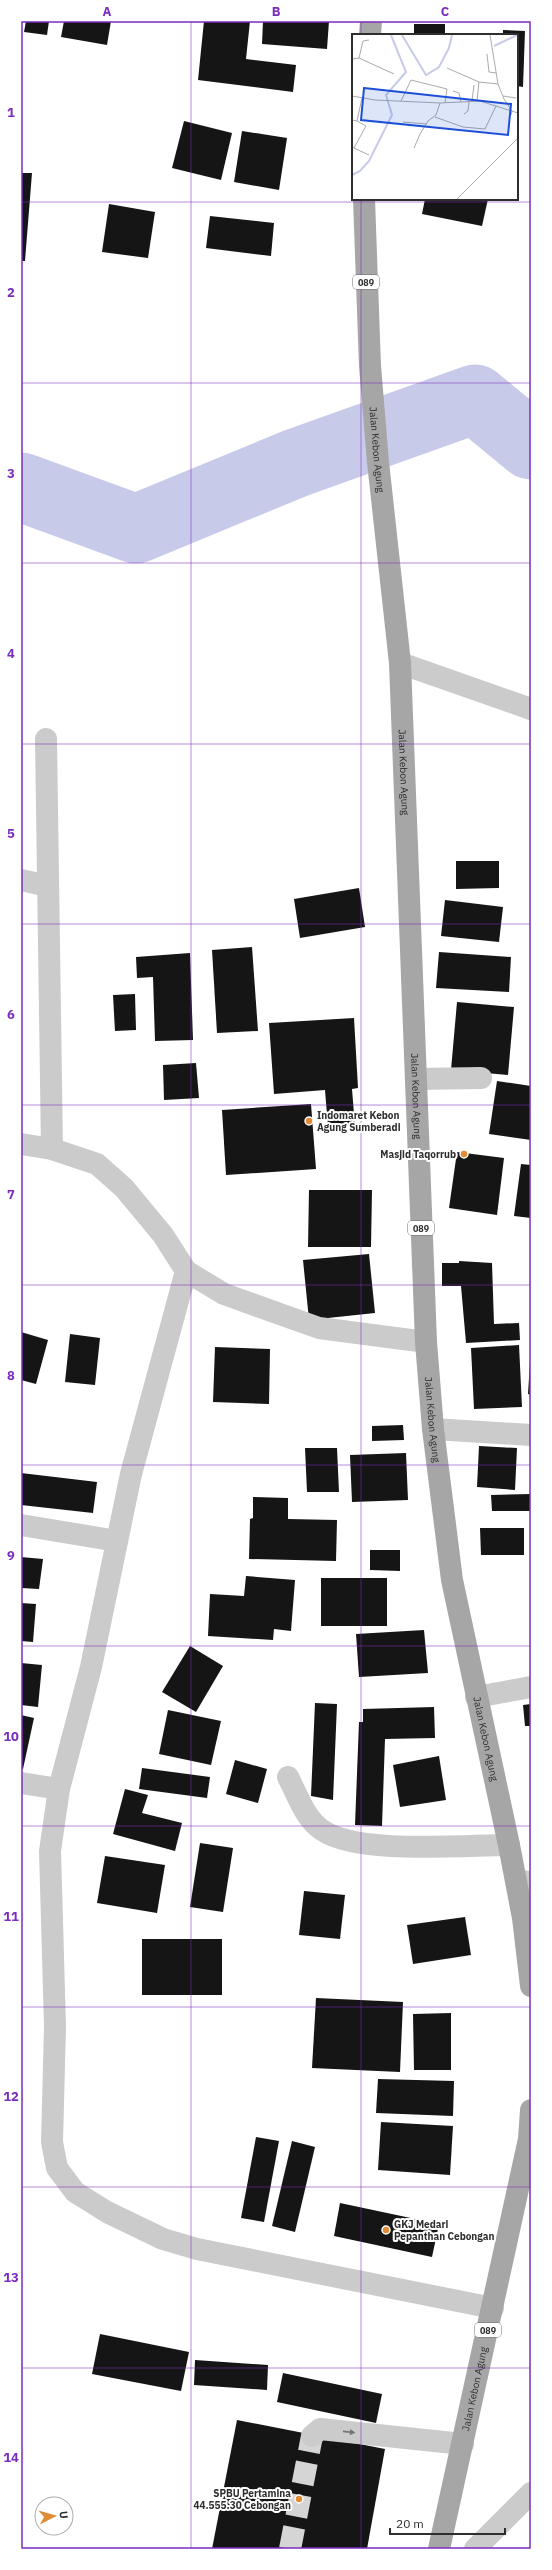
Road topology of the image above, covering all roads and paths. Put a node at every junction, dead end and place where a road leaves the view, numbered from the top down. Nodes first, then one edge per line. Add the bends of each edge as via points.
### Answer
1 (371, 21) edge
2 (370, 34) edge
3 (364, 200) edge
4 (400, 663) junction
5 (531, 710) edge
6 (46, 740) dead end
7 (21, 880) edge
8 (48, 886) junction
9 (481, 1078) dead end
10 (416, 1079) junction
11 (21, 1144) edge
12 (52, 1149) junction
13 (186, 1271) junction
14 (426, 1342) junction
15 (433, 1429) junction
16 (531, 1435) edge
17 (21, 1525) edge
18 (117, 1541) junction
19 (531, 1687) edge
20 (476, 1697) junction
21 (288, 1777) dead end
22 (21, 1783) edge
23 (59, 1789) junction
24 (509, 1845) junction
25 (524, 1882) edge
26 (531, 1983) edge
27 (531, 1986) edge
28 (531, 2110) edge
29 (493, 2308) junction
30 (312, 2436) dead end
31 (463, 2444) junction
32 (531, 2493) edge
33 (440, 2549) edge
34 (475, 2549) edge

1 - 2 main road
3 - 4 main road, Jalan Kebon Agung / 089 via 370,366
4 - 5 street
4 - 10 main road, Jalan Kebon Agung / 089
6 - 8 street
7 - 8 street
8 - 12 street
9 - 10 street
10 - 14 main road, Jalan Kebon Agung / 089
11 - 12 street
12 - 13 street via 103,1168 124,1188 163,1235
13 - 14 street via 224,1294 319,1328
13 - 18 street via 131,1474
14 - 15 main road, Jalan Kebon Agung / 089
15 - 16 street
15 - 20 main road, Jalan Kebon Agung / 089 via 452,1580
17 - 18 street
18 - 23 street via 91,1667
19 - 20 street
20 - 24 main road, Jalan Kebon Agung / 089
21 - 24 street via 314,1823 322,1831 336,1837 362,1844
22 - 23 street
23 - 29 street via 50,1851 55,2026 52,2142 57,2168 75,2192 108,2212 163,2239 197,2249
24 - 25 main road, Jalan Kebon Agung / 089
25 - 26 main road, Jalan Kebon Agung / 089
26 - 27 main road, Jalan Kebon Agung / 089
28 - 29 main road, Jalan Kebon Agung / 089 via 529,2139
29 - 31 main road, Jalan Kebon Agung / 089
30 -> 31 street via 320,2429
31 - 33 main road, Jalan Kebon Agung / 089
32 - 34 street

